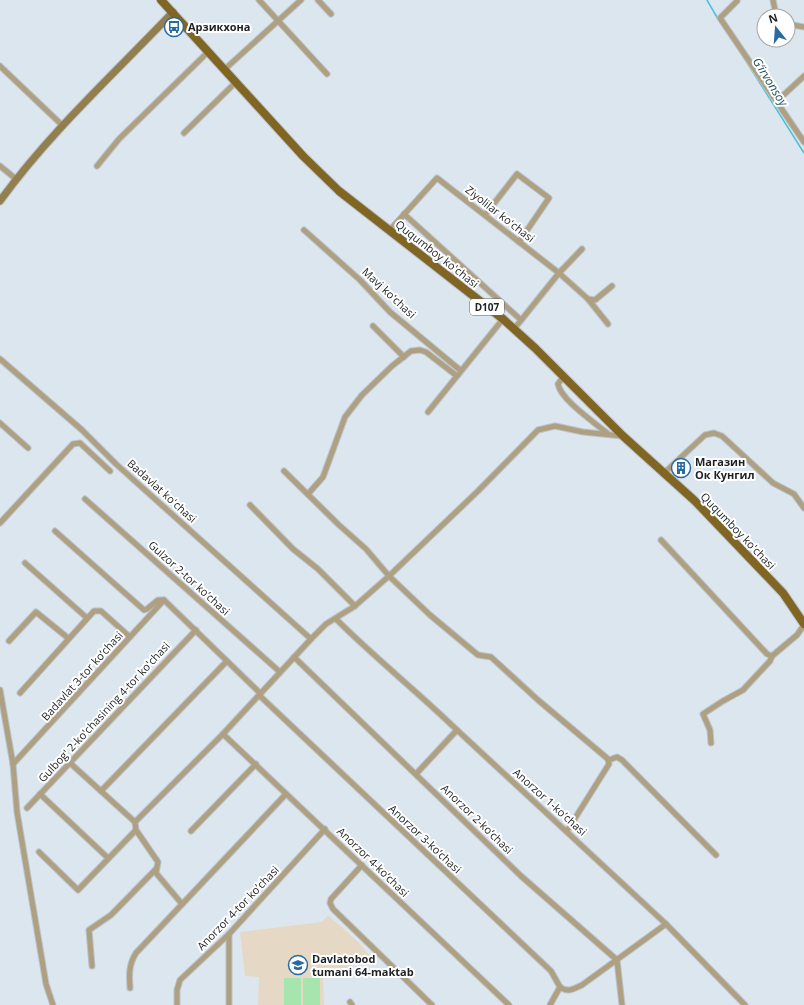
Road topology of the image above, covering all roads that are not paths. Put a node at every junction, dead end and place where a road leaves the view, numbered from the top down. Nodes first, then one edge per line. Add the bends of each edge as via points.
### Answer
1 (161, 0) edge
2 (259, 0) edge
3 (301, 0) edge
4 (318, 0) edge
5 (737, 1) edge
6 (173, 12) junction
7 (331, 14) dead end
8 (278, 21) junction
9 (209, 51) junction
10 (0, 66) edge
11 (225, 69) junction
12 (327, 74) dead end
13 (804, 76) edge
14 (236, 82) junction
15 (776, 102) junction
16 (63, 126) junction
17 (184, 133) dead end
18 (804, 142) edge
19 (0, 166) edge
20 (97, 166) dead end
21 (16, 179) junction
22 (0, 201) edge
23 (404, 214) junction
24 (485, 214) junction
25 (304, 230) dead end
26 (389, 231) junction
27 (519, 242) junction
28 (582, 249) dead end
29 (559, 273) junction
30 (612, 286) dead end
31 (588, 300) junction
32 (503, 319) junction
33 (521, 320) junction
34 (608, 324) dead end
35 (373, 326) dead end
36 (514, 329) junction
37 (404, 357) junction
38 (0, 359) edge
39 (460, 370) junction
40 (457, 376) junction
41 (563, 377) junction
42 (428, 412) dead end
43 (0, 423) edge
44 (607, 434) junction
45 (623, 436) junction
46 (28, 448) dead end
47 (110, 471) dead end
48 (284, 471) dead end
49 (664, 474) junction
50 (308, 494) junction
51 (85, 499) dead end
52 (250, 505) dead end
53 (804, 508) edge
54 (0, 522) edge
55 (55, 530) dead end
56 (661, 540) dead end
57 (25, 563) dead end
58 (389, 576) junction
59 (164, 600) junction
60 (355, 606) junction
61 (87, 618) junction
62 (336, 619) junction
63 (804, 625) edge
64 (196, 630) junction
65 (130, 637) junction
66 (68, 638) junction
67 (311, 639) junction
68 (8, 641) dead end
69 (772, 656) junction
70 (294, 657) junction
71 (227, 661) junction
72 (280, 672) junction
73 (0, 690) edge
74 (20, 692) dead end
75 (260, 693) junction
76 (457, 730) junction
77 (223, 734) junction
78 (711, 743) dead end
79 (609, 760) junction
80 (70, 763) junction
81 (13, 764) junction
82 (256, 764) junction
83 (416, 774) junction
84 (101, 791) junction
85 (40, 794) junction
86 (286, 794) junction
87 (27, 808) dead end
88 (135, 822) junction
89 (326, 829) junction
90 (136, 830) junction
91 (191, 831) dead end
92 (567, 831) junction
93 (39, 852) dead end
94 (716, 855) dead end
95 (108, 858) junction
96 (362, 865) junction
97 (156, 869) junction
98 (182, 904) junction
99 (666, 924) junction
100 (229, 934) junction
101 (617, 960) junction
102 (92, 966) dead end
103 (560, 987) junction
104 (130, 988) dead end
105 (53, 1005) edge
106 (177, 1005) edge
107 (229, 1005) edge
108 (432, 1005) edge
109 (509, 1005) edge
110 (550, 1005) edge
111 (622, 1005) edge
112 (745, 1005) edge

1 - 6 main road, Ququmboy ko'chasi / D107
2 - 8 street
3 - 8 street
4 - 7 street
5 - 15 street via 720,18
6 - 9 main road, Ququmboy ko'chasi / D107
6 - 16 street
8 - 11 street
8 - 12 street
9 - 11 main road, Ququmboy ko'chasi / D107
9 - 20 street via 119,139
10 - 16 street
11 - 14 main road, Ququmboy ko'chasi / D107
13 - 15 street
14 - 17 street
14 - 26 main road, Ququmboy ko'chasi / D107 via 303,156 339,191
15 - 18 street
16 - 21 street
19 - 21 street
21 - 22 street
23 - 24 street, Ziyolilar koʻchasi via 436,178
23 - 26 street
23 - 33 street
24 - 27 street, Ziyolilar koʻchasi
24 - 27 street via 517,174 549,198
25 - 39 street, Mavj koʻchasi via 360,280 390,312
26 - 32 main road, Ququmboy ko'chasi / D107
27 - 29 street, Ziyolilar koʻchasi
28 - 29 street
29 - 31 street, Ziyolilar koʻchasi
29 - 33 street
30 - 31 street via 595,300
31 - 34 street, Ziyolilar koʻchasi
32 - 36 main road, Ququmboy ko'chasi / D107
32 - 39 street
33 - 36 street
35 - 37 street
36 - 41 main road, Ququmboy ko'chasi / D107
37 - 40 street via 411,351 423,350
37 - 50 street via 362,395 345,418 323,477
38 - 67 street, Badavlat koʻchasi via 82,430 116,464
39 - 40 street
40 - 42 street
41 - 44 street via 558,384 559,390 568,403
41 - 45 main road, Ququmboy ko'chasi / D107
43 - 46 street
44 - 45 street
44 - 58 street via 555,426 538,430
45 - 49 main road, Ququmboy ko'chasi / D107
47 - 54 street via 80,443 73,444
48 - 50 street
49 - 53 street via 706,435 714,433 722,436 773,483 794,494
49 - 63 main road, Ququmboy ko'chasi / D107 via 695,501 783,593
50 - 58 street via 366,549
51 - 72 street, Gulzor 2-tor koʼchasi
52 - 60 street
55 - 59 street via 144,610 158,600
56 - 69 street via 761,650
57 - 61 street
58 - 60 street
58 - 79 street via 430,615 478,655 491,657
59 - 64 street, Аnorzor 3-koʼchasi
59 - 65 street, Badavlat 3-tor koʼchasi
60 - 62 street
61 - 65 street via 94,612 101,611
61 - 66 street
62 - 67 street via 326,624
62 - 76 street, Аnorzor 1-koʼchasi via 371,654 434,707
63 - 69 street
64 - 71 street, Аnorzor 3-koʼchasi
64 - 80 street, Gulbog' 2-ko'chasining 4-tor ko'chasi
65 - 81 street, Badavlat 3-tor koʼchasi
66 - 68 street via 36,612
66 - 74 street
67 - 70 street
69 - 78 street via 743,690 703,714 710,730
70 - 72 street
70 - 83 street, Аnorzor 2-koʼchasi
71 - 75 street, Аnorzor 3-koʼchasi
71 - 84 street
72 - 75 street
73 - 81 street
75 - 77 street
75 - 103 street, Аnorzor 3-koʼchasi via 261,697 551,972
76 - 83 street
76 - 92 street, Аnorzor 1-koʼchasi
77 - 82 street, Аnorzor 4-koʼchasi
77 - 88 street
79 - 92 street via 595,788
79 - 94 street via 617,757 622,760
80 - 84 street
80 - 85 street, Gulbog' 2-ko'chasining 4-tor ko'chasi
81 - 105 street via 17,812 46,984
82 - 86 street, Аnorzor 4-koʼchasi
82 - 91 street
83 - 101 street, Аnorzor 2-koʼchasi via 521,876
84 - 88 street
85 - 87 street, Gulbog' 2-ko'chasining 4-tor ko'chasi
85 - 95 street
86 - 89 street, Аnorzor 4-koʼchasi
86 - 98 street
88 - 90 street
89 - 96 street, Аnorzor 4-koʼchasi
89 - 100 street, Anorzor 4-tor koʼchasi
90 - 95 street
90 - 97 street via 158,862
92 - 99 street, Аnorzor 1-koʼchasi
93 - 95 street via 78,890
96 - 108 street via 331,899 332,909
96 - 109 street, Аnorzor 4-koʼchasi
97 - 98 street via 156,873
97 - 102 street via 111,915 89,930
98 - 104 street via 136,952 131,961
99 - 101 street
99 - 112 street, Аnorzor 1-koʼchasi
100 - 106 street, Anorzor 4-tor koʼchasi via 180,980
100 - 107 street
101 - 103 street via 571,991
101 - 111 street
103 - 110 street

